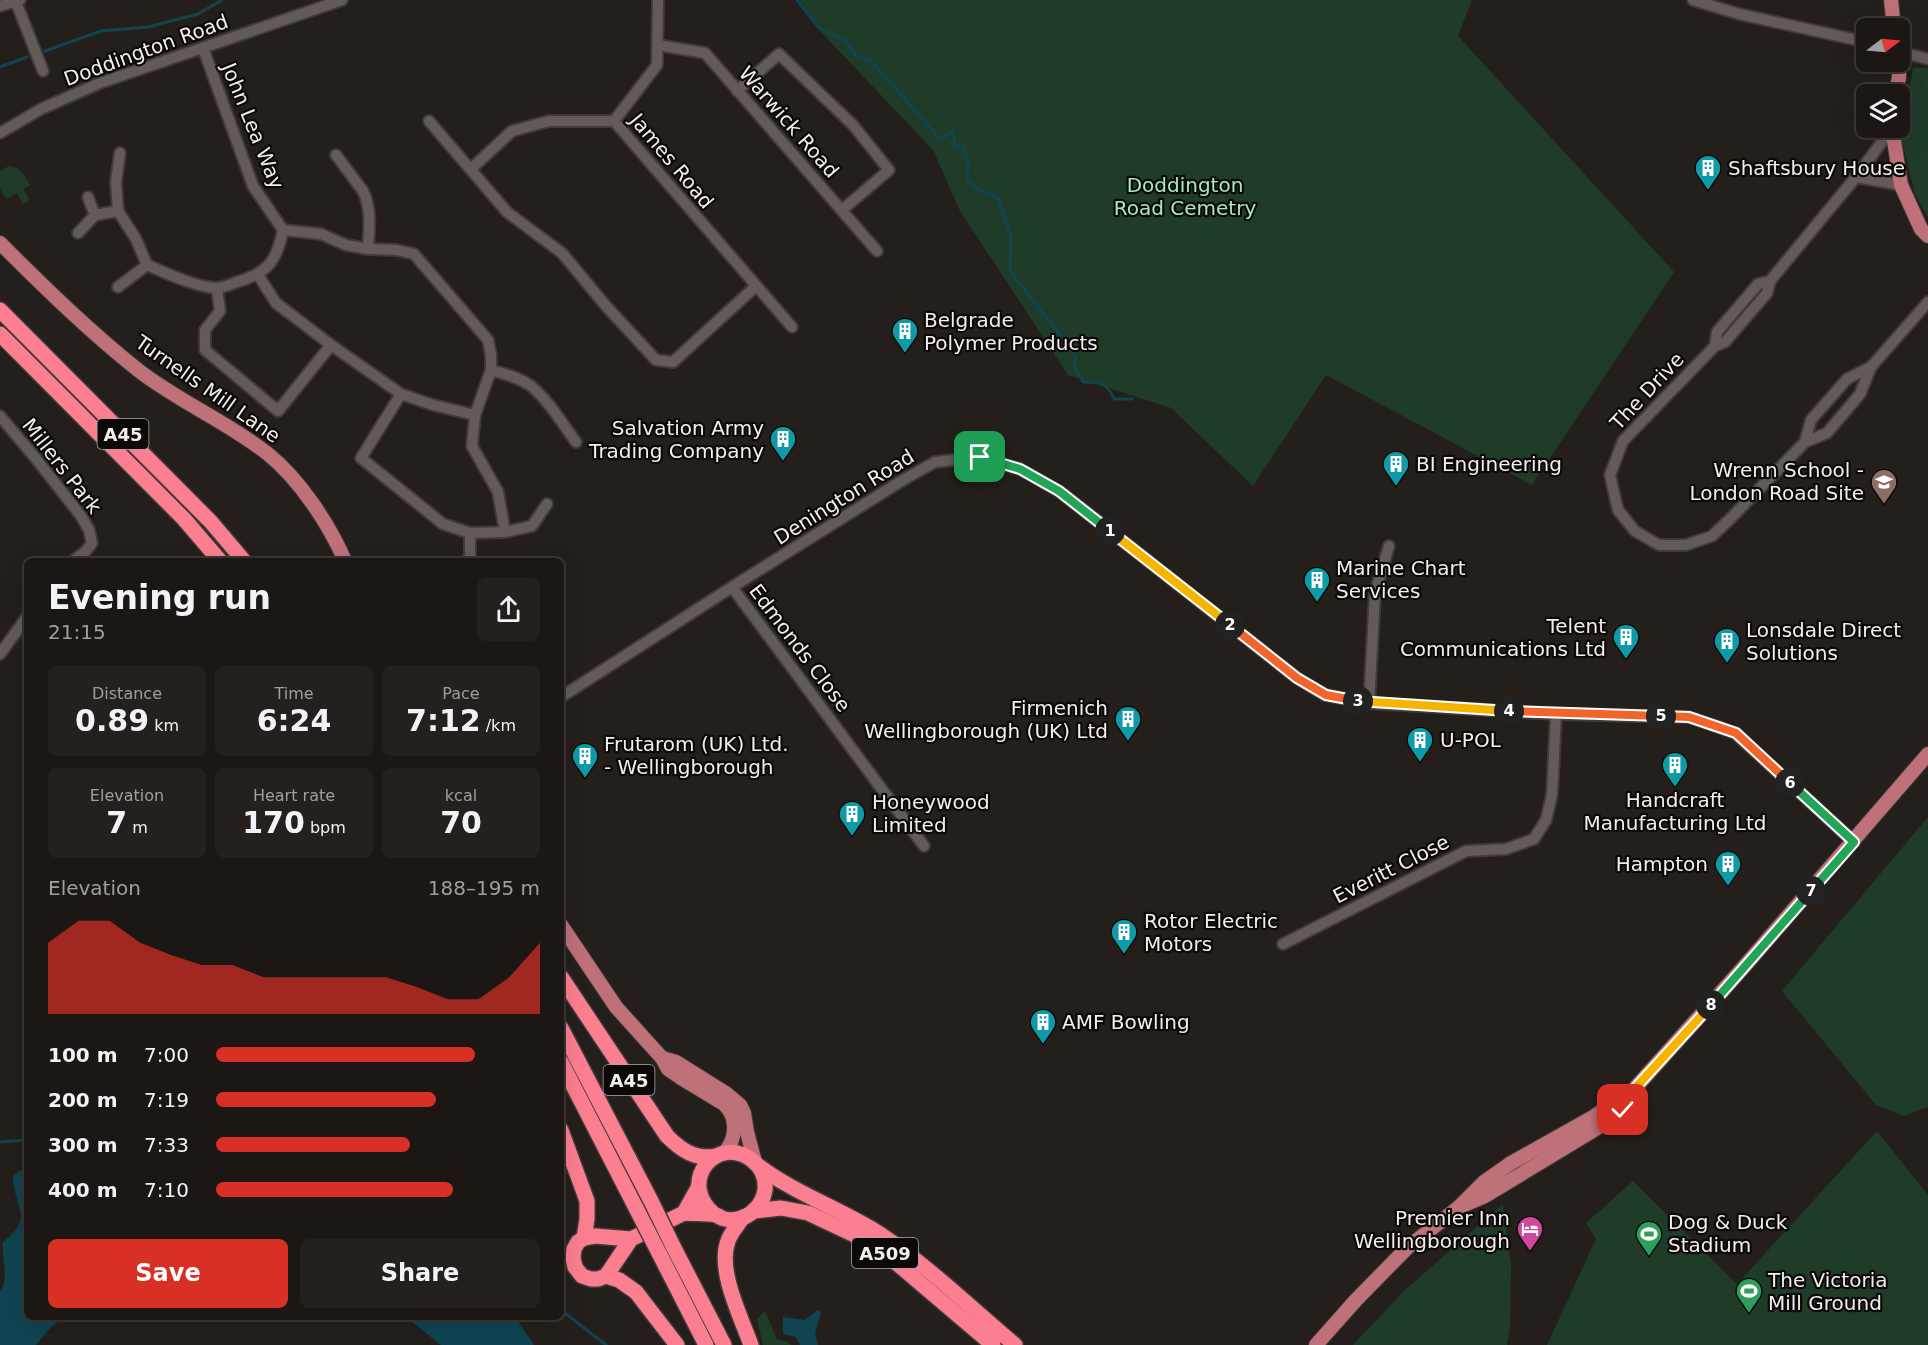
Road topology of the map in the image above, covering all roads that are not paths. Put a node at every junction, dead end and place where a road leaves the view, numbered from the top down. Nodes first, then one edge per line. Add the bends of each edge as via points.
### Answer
1 (342, 0) edge
2 (658, 0) edge
3 (1693, 0) edge
4 (1891, 0) edge
5 (18, 1) edge
6 (0, 6) edge
7 (1893, 18) edge
8 (1856, 40) edge
9 (658, 45) junction
10 (203, 48) junction
11 (1910, 54) edge
12 (1928, 58) edge
13 (43, 71) dead end
14 (737, 91) junction
15 (429, 121) dead end
16 (614, 121) junction
17 (0, 133) edge
18 (1885, 138) edge
19 (1893, 138) edge
20 (120, 153) dead end
21 (336, 155) dead end
22 (471, 169) junction
23 (1856, 177) junction
24 (1900, 185) junction
25 (88, 197) dead end
26 (118, 210) junction
27 (842, 210) junction
28 (95, 215) junction
29 (283, 230) junction
30 (78, 233) dead end
31 (1928, 236) edge
32 (0, 243) edge
33 (368, 249) junction
34 (877, 251) dead end
35 (147, 265) junction
36 (258, 275) junction
37 (756, 286) junction
38 (118, 287) dead end
39 (217, 288) junction
40 (1928, 302) edge
41 (0, 310) edge
42 (792, 327) dead end
43 (0, 334) edge
44 (331, 345) junction
45 (1871, 367) junction
46 (491, 370) junction
47 (401, 394) junction
48 (475, 415) junction
49 (1, 421) edge
50 (1805, 441) junction
51 (576, 442) dead end
52 (547, 504) dead end
53 (505, 532) junction
54 (470, 533) junction
55 (1389, 546) dead end
56 (76, 558) edge
57 (217, 558) edge
58 (241, 558) edge
59 (343, 558) edge
60 (468, 558) edge
61 (732, 587) junction
62 (24, 621) edge
63 (0, 654) edge
64 (564, 695) edge
65 (1369, 703) junction
66 (1556, 714) junction
67 (1928, 754) edge
68 (1854, 842) junction
69 (924, 846) dead end
70 (564, 929) edge
71 (1283, 944) dead end
72 (564, 981) edge
73 (564, 1034) edge
74 (662, 1058) junction
75 (564, 1068) edge
76 (564, 1138) edge
77 (720, 1154) junction
78 (758, 1165) junction
79 (698, 1188) junction
80 (684, 1213) junction
81 (748, 1214) junction
82 (716, 1215) junction
83 (584, 1238) junction
84 (631, 1239) junction
85 (606, 1276) junction
86 (677, 1345) edge
87 (706, 1345) edge
88 (724, 1345) edge
89 (751, 1345) edge
90 (993, 1345) edge
91 (1015, 1345) edge
92 (1316, 1345) edge

1 - 10 street, Doddington Road
2 - 9 street, James Road
3 - 8 street
4 - 7 main road
5 - 6 street
5 - 13 street
9 - 14 street, Warwick Road via 705,53
9 - 16 street, James Road via 657,65
10 - 17 street, Doddington Road via 100,83 50,104
10 - 29 street, John Lea Way via 253,186
11 - 12 street
14 - 27 street, Warwick Road
14 - 27 street via 779,54 853,125 889,170
15 - 22 street
16 - 22 street via 549,121 512,132
16 - 37 street, James Road
18 - 23 street, The Drive
19 - 24 main road
20 - 26 street
21 - 33 street via 363,191 370,208
22 - 37 street via 507,212 562,253 656,360 673,362
23 - 24 street
23 - 50 street, The Drive via 1725,342 1714,346 1623,441 1610,475 1618,510 1635,531 1659,545 1686,545 1712,536
24 - 31 main road
25 - 28 street
26 - 28 street
26 - 35 street
27 - 34 street, Warwick Road
28 - 30 street
29 - 33 street via 321,234
29 - 36 street via 279,250
32 - 59 main road, Turnells Mill Lane via 60,303 139,370 268,454 293,478
33 - 46 street via 414,254 488,340
35 - 38 street
35 - 39 street
36 - 39 street
36 - 44 street via 276,303
37 - 42 street, James Road
39 - 44 street via 220,311 205,330 205,350 278,411
40 - 45 street, The Drive
41 - 58 highway, A45 via 211,522
43 - 57 highway, A45 via 184,519
44 - 47 street
45 - 50 street, The Drive via 1847,379 1811,420
45 - 50 street, The Drive via 1860,394 1827,433
46 - 48 street
46 - 51 street via 530,385
47 - 48 street
47 - 54 street via 361,458 443,524
48 - 53 street via 472,446 498,492
49 - 56 street, Millers Park via 52,478 89,530 92,543
52 - 53 street via 532,526
53 - 54 street
54 - 60 street
55 - 65 street via 1375,593
61 - 64 street, Denington Road
61 - 65 street, Denington Road via 935,462 980,457 1020,469 1059,491 1297,678 1326,695
61 - 69 street, Edmonds Close
62 - 63 street
65 - 66 street, Denington Road
66 - 68 street, Denington Road via 1689,717 1736,733
66 - 71 street, Everitt Close via 1551,795 1546,820 1534,839 1506,849 1466,851
67 - 68 main road
68 - 92 main road via 1627,1097 1511,1163 1477,1188 1407,1248
70 - 74 main road via 616,1007
72 - 77 highway, A45 via 677,1146 696,1156
73 - 88 highway, A45, bridge
74 - 77 main road via 668,1069 729,1108 734,1122 733,1140
74 - 78 main road via 676,1062 740,1105
75 - 87 highway, A45, bridge
76 - 83 highway via 587,1201
77 - 78 highway via 736,1152
77 - 79 highway via 703,1168
78 - 81 highway via 765,1186 760,1204
78 - 91 highway, A509 via 787,1186 903,1250
79 - 80 highway
79 - 82 highway via 707,1208
80 - 82 highway
80 - 84 highway
81 - 82 highway via 734,1219
81 - 89 highway via 728,1240 725,1260 729,1284
81 - 90 highway, A509 via 781,1208 808,1213 861,1238 886,1254
83 - 84 highway
83 - 85 highway via 574,1249 574,1267 591,1279
84 - 85 highway
85 - 86 highway via 636,1292

